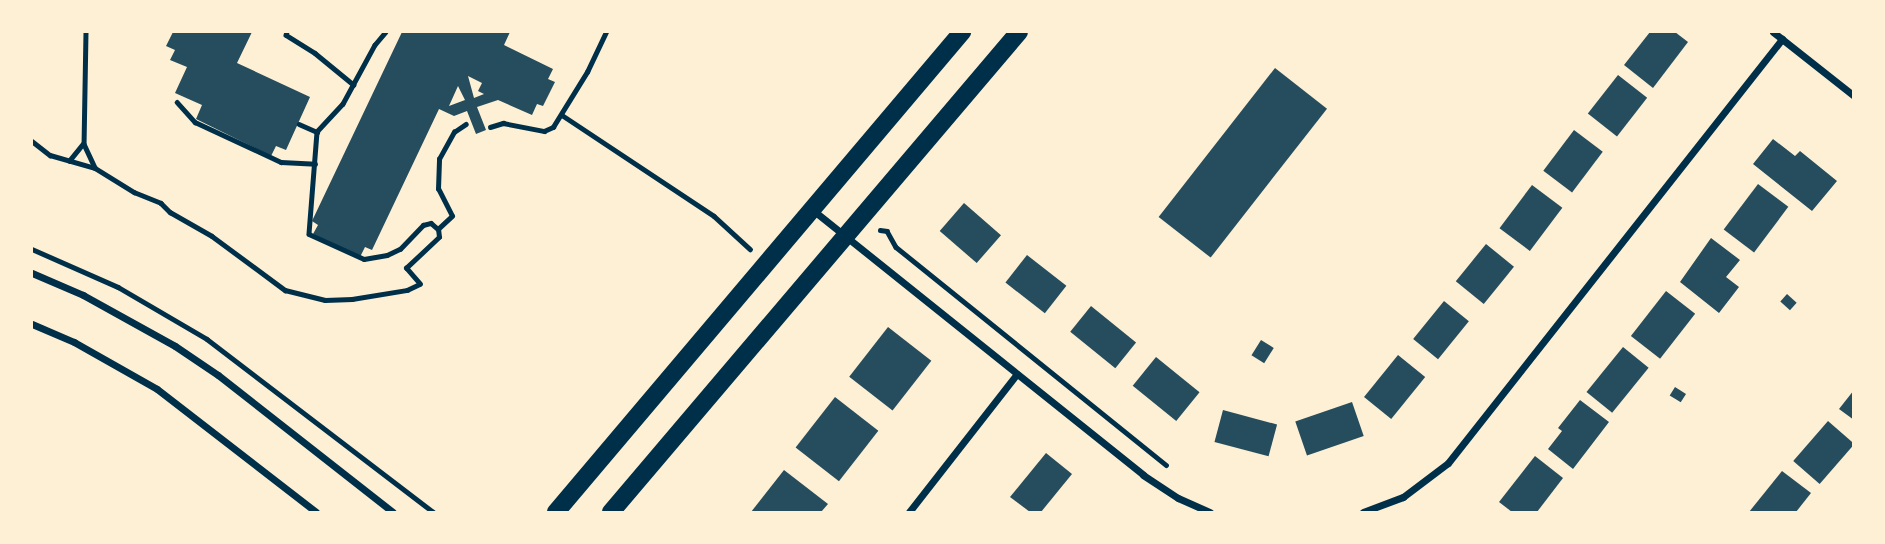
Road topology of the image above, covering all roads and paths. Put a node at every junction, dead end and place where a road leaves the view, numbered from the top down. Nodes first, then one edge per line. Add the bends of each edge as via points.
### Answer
1 (86, 32) edge
2 (287, 32) edge
3 (386, 32) edge
4 (606, 32) edge
5 (962, 32) edge
6 (1019, 32) edge
7 (1773, 32) edge
8 (1782, 39) junction
9 (354, 85) junction
10 (1853, 96) edge
11 (177, 102) dead end
12 (562, 115) junction
13 (299, 124) dead end
14 (466, 124) dead end
15 (490, 127) dead end
16 (317, 132) junction
17 (32, 141) edge
18 (84, 144) junction
19 (69, 161) junction
20 (315, 164) junction
21 (95, 168) junction
22 (812, 209) junction
23 (438, 229) junction
24 (880, 230) dead end
25 (845, 236) junction
26 (32, 249) edge
27 (750, 249) dead end
28 (32, 273) edge
29 (32, 324) edge
30 (1017, 373) junction
31 (1166, 465) dead end
32 (316, 513) edge
33 (394, 513) edge
34 (433, 513) edge
35 (556, 513) edge
36 (611, 513) edge
37 (909, 513) edge
38 (1210, 513) edge
39 (1363, 513) edge

1 - 18 path
2 - 9 path
3 - 9 path
4 - 12 path
5 - 22 main road
6 - 25 main road
7 - 8 street
8 - 10 street
8 - 39 street via 1455,455 1403,497
9 - 16 path
11 - 20 path via 195,122 281,162
12 - 15 path via 544,131 503,123
12 - 27 path via 714,216
13 - 16 path
14 - 23 path via 454,132 439,159 438,189 452,216
16 - 20 path
17 - 19 path via 50,155
18 - 19 path
18 - 21 path
19 - 21 path
20 - 23 path via 309,234 364,259 400,249 423,225 431,223
21 - 23 path via 161,203 301,296 352,299 420,284 406,268 439,237
22 - 25 street
22 - 35 main road
24 - 31 path via 887,231 896,247
25 - 30 street
25 - 36 main road
26 - 34 path via 184,323
28 - 33 street via 175,345
29 - 32 street via 75,342 157,389
30 - 37 street
30 - 38 street via 1143,475

